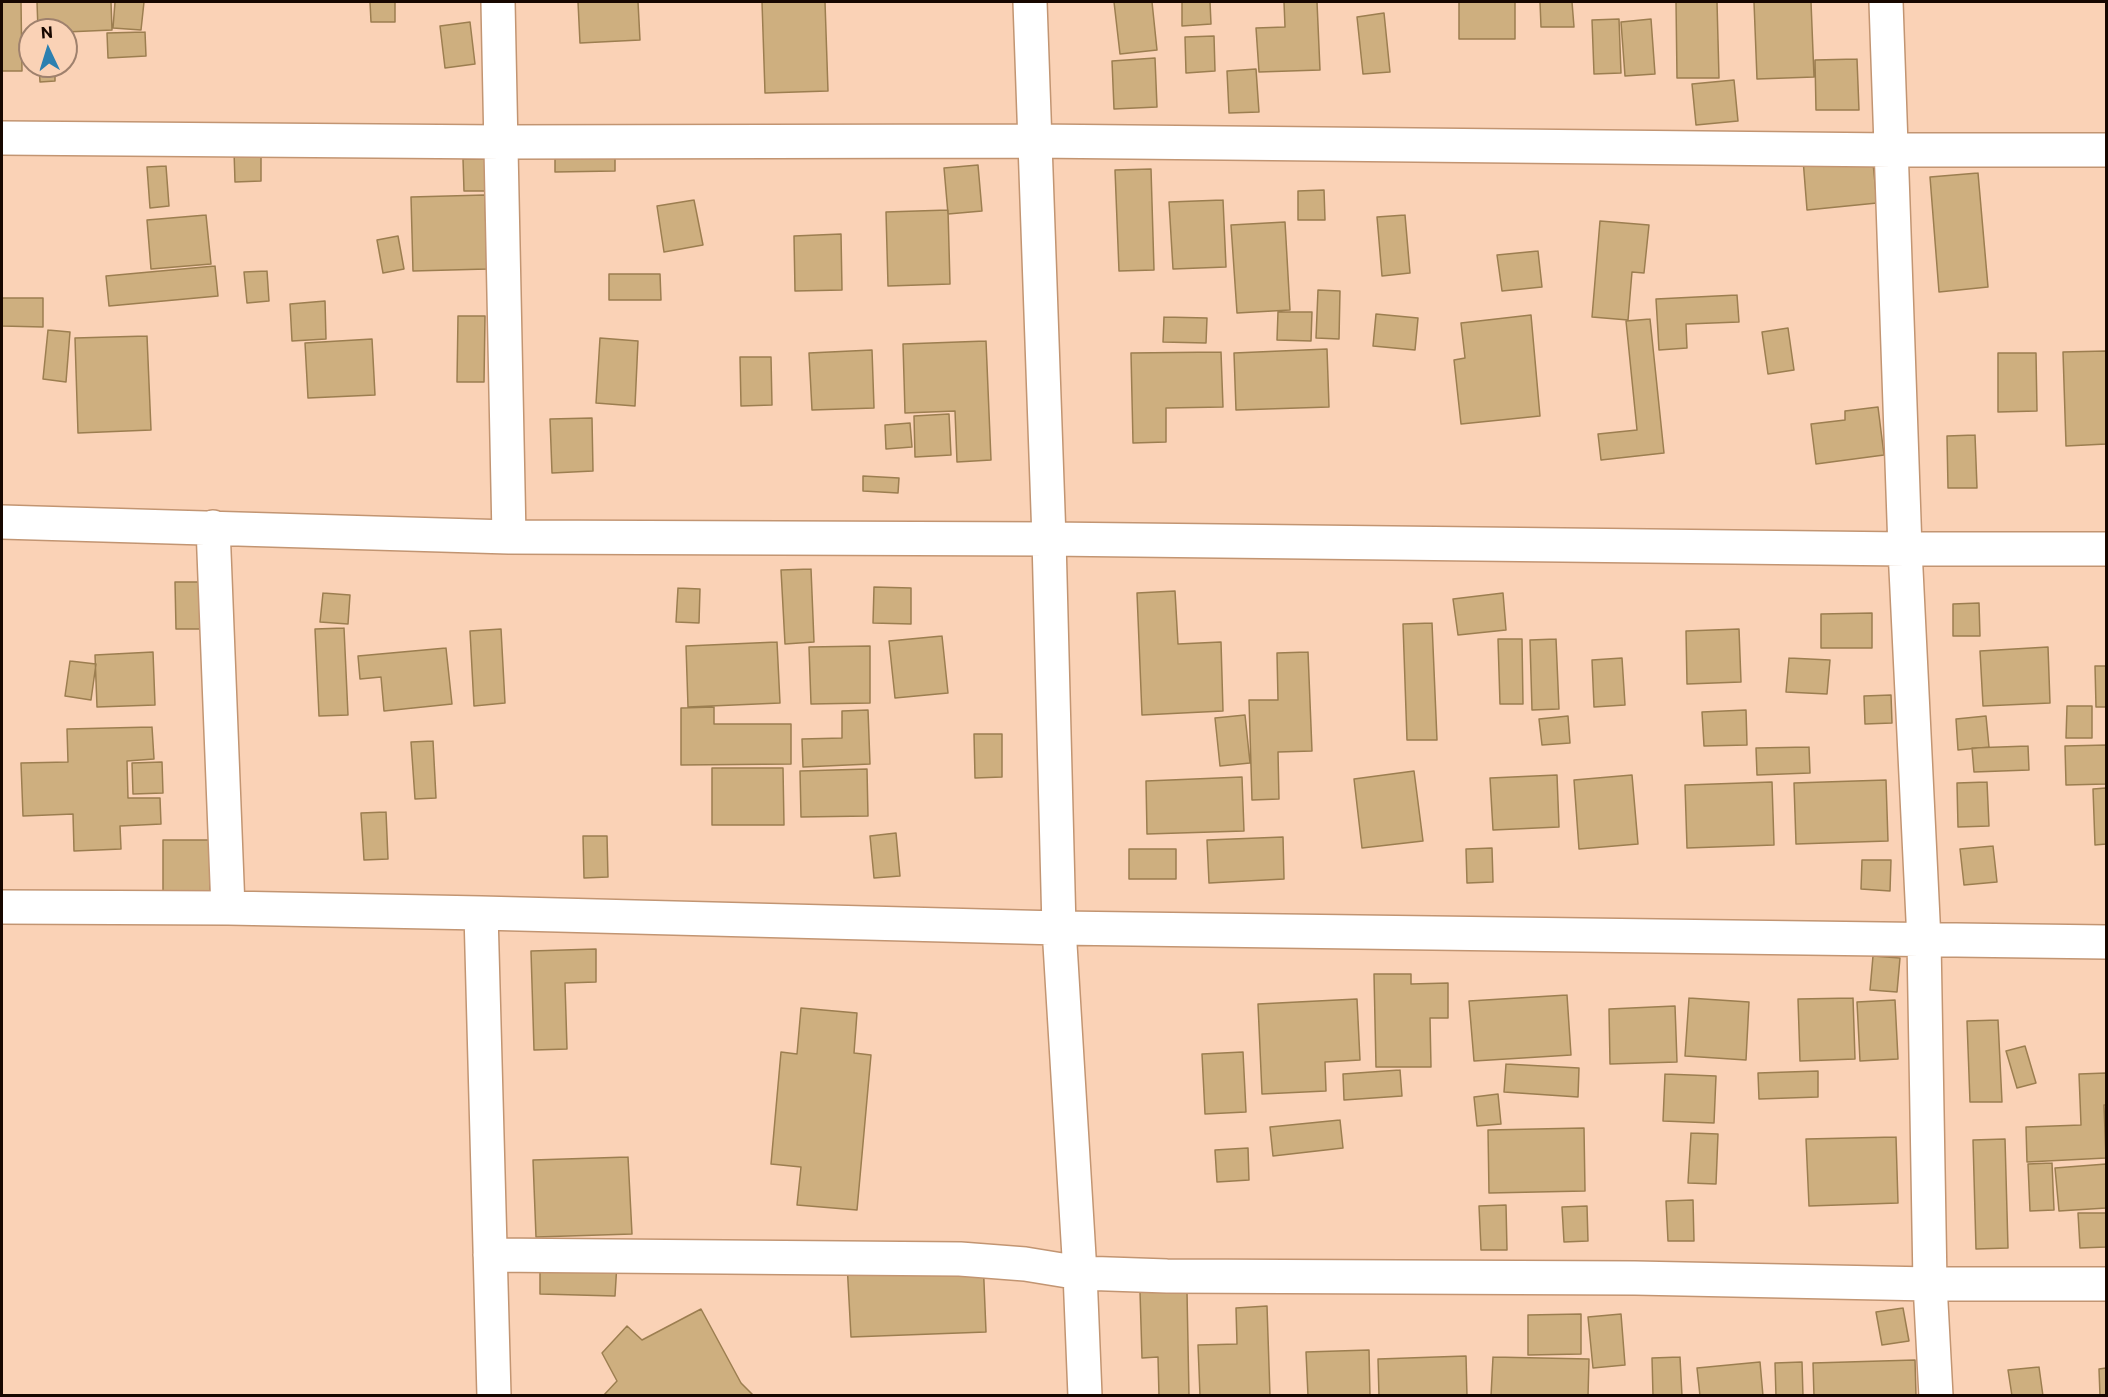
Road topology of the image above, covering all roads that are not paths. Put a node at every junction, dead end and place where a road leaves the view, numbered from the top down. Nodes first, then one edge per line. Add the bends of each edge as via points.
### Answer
1 (498, 2) edge
2 (1030, 2) edge
3 (1886, 2) edge
4 (2, 138) edge
5 (1034, 141) junction
6 (501, 142) junction
7 (1892, 150) junction
8 (2106, 150) edge
9 (2, 522) edge
10 (213, 527) junction
11 (509, 537) junction
12 (1049, 539) junction
13 (1905, 549) junction
14 (2106, 549) edge
15 (2, 907) edge
16 (228, 908) junction
17 (481, 913) junction
18 (1059, 928) junction
19 (1923, 940) junction
20 (2106, 942) edge
21 (490, 1255) junction
22 (1080, 1273) junction
23 (1930, 1284) junction
24 (2106, 1284) edge
25 (494, 1395) edge
26 (1085, 1395) edge
27 (1936, 1395) edge

1 - 6 street
2 - 5 street
3 - 7 street
4 - 6 street
5 - 6 street
5 - 7 street
5 - 12 street
6 - 11 street
7 - 8 street
7 - 13 street
9 - 10 street
10 - 11 street
10 - 16 street
11 - 12 street
12 - 13 street
12 - 18 street
13 - 14 street
13 - 19 street
15 - 16 street
16 - 17 street
17 - 18 street
17 - 21 street
18 - 19 street
18 - 22 street
19 - 20 street
19 - 23 street
21 - 22 street via 960,1259
21 - 25 street
22 - 23 street
22 - 26 street
23 - 24 street
23 - 27 street

